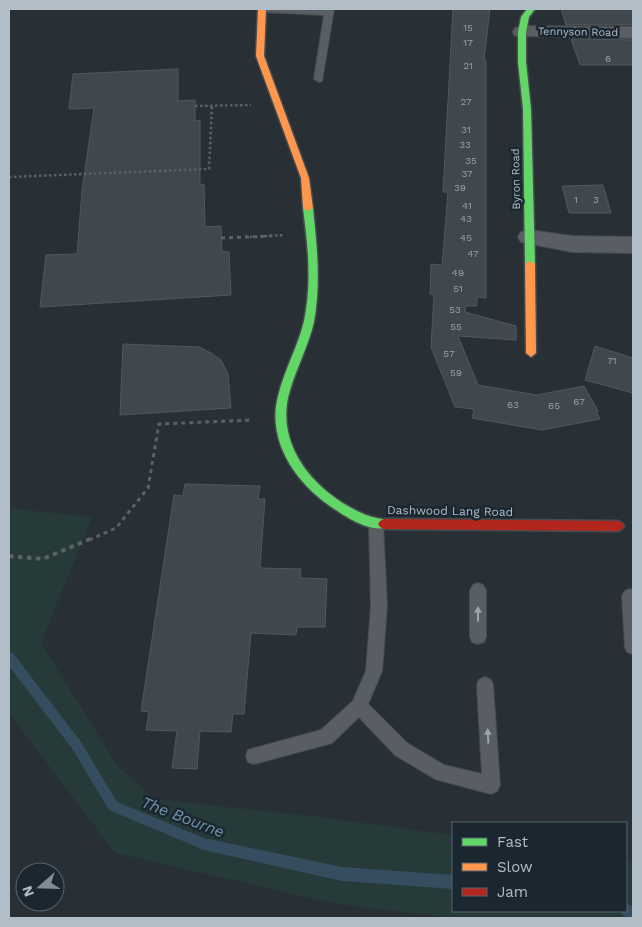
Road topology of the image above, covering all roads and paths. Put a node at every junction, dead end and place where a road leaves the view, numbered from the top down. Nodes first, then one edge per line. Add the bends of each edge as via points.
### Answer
1 (262, 9) edge
2 (531, 9) edge
3 (330, 11) edge
4 (522, 32) junction
5 (633, 33) edge
6 (319, 79) dead end
7 (277, 104) junction
8 (195, 106) dead end
9 (212, 106) junction
10 (9, 177) edge
11 (310, 233) junction
12 (529, 237) junction
13 (221, 238) dead end
14 (633, 245) edge
15 (531, 353) dead end
16 (282, 418) junction
17 (376, 524) junction
18 (618, 526) dead end
19 (9, 556) edge
20 (478, 590) dead end
21 (630, 596) dead end
22 (478, 637) dead end
23 (633, 647) edge
24 (485, 685) dead end
25 (359, 706) junction
26 (254, 756) dead end

1 - 3 lane
1 - 7 street, Dashwood Lang Road via 260,56
2 - 4 street, Byron Road
3 - 6 lane
4 - 5 street, Tennyson Road
4 - 12 street, Byron Road
7 - 9 path
7 - 11 street, Dashwood Lang Road via 304,178
8 - 9 path
9 - 10 path via 209,169
11 - 13 path
11 - 16 street, Dashwood Lang Road via 314,262 310,307
12 - 14 street via 572,244
12 - 15 street, Byron Road
16 - 17 street, Dashwood Lang Road via 289,453 306,481 328,500
16 - 19 path via 159,424 148,488 116,528 43,560
17 - 18 street, Dashwood Lang Road
17 - 25 lane via 379,606 374,670
22 -> 20 lane
21 - 23 lane
25 -> 24 lane via 401,749 441,773 491,785
25 - 26 lane via 326,737

